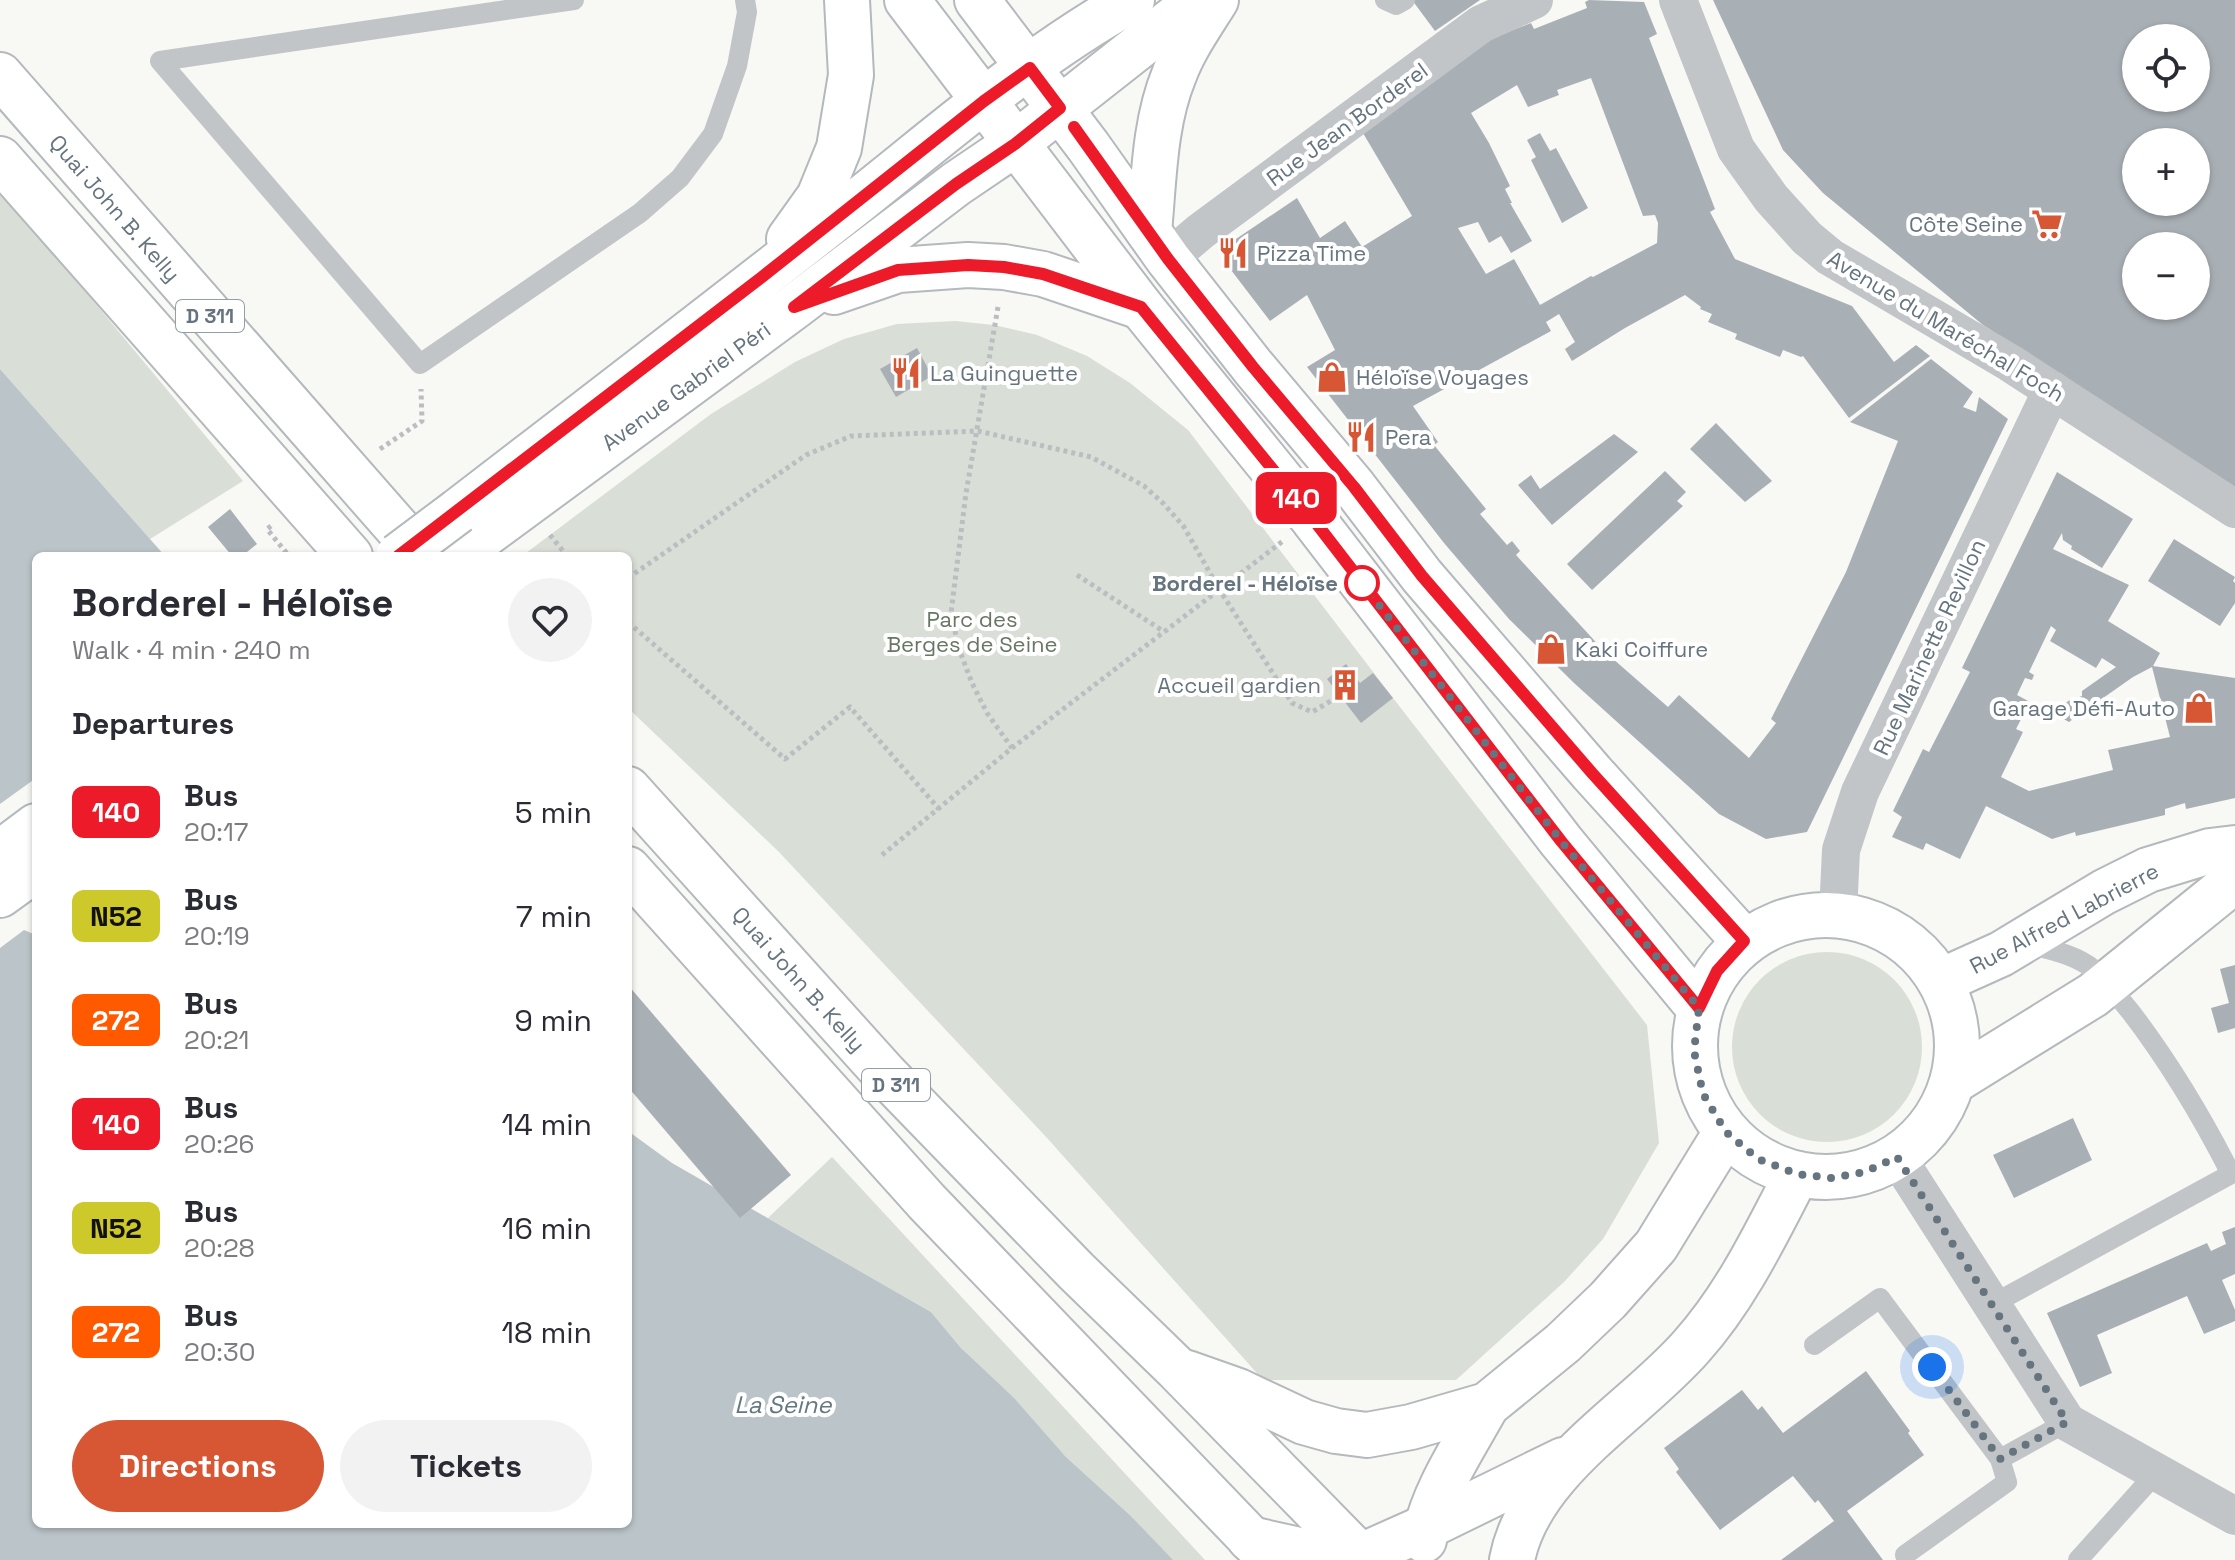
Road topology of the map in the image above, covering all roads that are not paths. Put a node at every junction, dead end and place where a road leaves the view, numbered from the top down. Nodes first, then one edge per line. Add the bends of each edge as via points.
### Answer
1 (574, 0) edge
2 (745, 0) edge
3 (847, 0) edge
4 (907, 0) edge
5 (977, 0) edge
6 (1132, 0) edge
7 (1198, 0) edge
8 (1216, 0) edge
9 (1385, 0) edge
10 (1405, 0) edge
11 (1534, 0) edge
12 (1678, 0) edge
13 (1030, 68) junction
14 (0, 75) edge
15 (984, 101) junction
16 (1060, 108) junction
17 (1015, 144) junction
18 (0, 159) edge
19 (1158, 246) junction
20 (762, 277) junction
21 (794, 307) junction
22 (1141, 307) junction
23 (2052, 390) junction
24 (2235, 509) edge
25 (465, 535) edge
26 (346, 552) edge
27 (411, 552) edge
28 (418, 552) edge
29 (632, 794) edge
30 (32, 829) edge
31 (2235, 848) edge
32 (0, 853) edge
33 (32, 872) edge
34 (632, 873) edge
35 (2235, 883) edge
36 (0, 895) edge
37 (1838, 913) junction
38 (1744, 941) junction
39 (2020, 942) junction
40 (1941, 981) junction
41 (2107, 983) junction
42 (1699, 1008) junction
43 (1954, 1081) junction
44 (1726, 1132) junction
45 (1897, 1157) junction
46 (2233, 1173) edge
47 (1797, 1174) junction
48 (1991, 1305) junction
49 (1814, 1345) dead end
50 (1177, 1369) junction
51 (1487, 1405) junction
52 (2067, 1422) junction
53 (1573, 1455) junction
54 (2000, 1459) junction
55 (2157, 1472) junction
56 (2235, 1516) edge
57 (1424, 1544) edge
58 (1260, 1549) edge
59 (1905, 1555) dead end
60 (1363, 1558) edge
61 (1512, 1560) edge
62 (2078, 1560) edge

1 - 2 lane via 160,61 420,364 640,213 680,178 713,134 737,66
3 - 20 main road via 851,75 839,148 819,197
4 - 15 main road
5 - 13 main road
6 - 13 main road, Avenue Gabriel Péri
7 - 16 main road, Avenue Gabriel Péri
8 - 19 main road via 1189,42 1165,104 1157,141
9 - 10 lane via 1396,5
11 - 19 street, Rue Jean Borderel via 1481,24 1201,231
12 - 23 street, Avenue du Maréchal Foch via 1736,149 1807,238 1830,257
13 - 15 main road, Avenue Gabriel Péri
13 - 16 main road
14 - 28 main road, Quai John B. Kelly / D 311
15 - 17 main road
15 - 20 main road, Avenue Gabriel Péri
16 - 17 main road, Avenue Gabriel Péri
16 - 19 main road
17 - 21 main road, Avenue Gabriel Péri
17 - 22 main road
18 - 26 main road, D 311
19 - 38 main road via 1422,576
20 - 25 main road, Avenue Gabriel Péri
21 - 22 main road via 898,270 968,265 1043,274
21 - 25 main road, Avenue Gabriel Péri
22 - 42 main road
23 - 24 street, Avenue du Maréchal Foch
23 - 37 street, Rue Marinette Revillon via 1860,792 1841,850
25 - 27 main road, bridge
29 - 50 main road, Quai John B. Kelly / D 311 via 885,1074
30 - 32 main road
31 - 39 main road, Rue Alfred Labrierre via 2148,870
33 - 36 main road
34 - 58 main road, D 311 via 927,1202
35 - 41 main road
37 - 38 main road via 1789,918
37 - 40 main road via 1879,924 1915,948
38 - 42 main road via 1717,971
39 - 40 main road, Rue Alfred Labrierre
39 - 41 lane via 2070,957
40 - 43 main road via 1957,1030
41 - 43 main road
41 - 46 lane via 2152,1041
42 - 44 main road via 1694,1051 1703,1094
43 - 45 main road via 1932,1124
44 - 47 main road via 1758,1159
44 - 51 main road via 1656,1246 1563,1343
45 - 47 main road via 1865,1172 1831,1178
45 - 48 street
46 - 48 lane
47 - 53 main road via 1741,1281 1715,1318 1690,1348
48 - 52 street
49 - 54 lane via 1880,1298
50 - 51 main road via 1304,1422 1367,1435
50 - 60 main road, D 311
51 - 57 main road via 1443,1486
52 - 54 lane
52 - 55 street
53 - 57 main road
53 - 61 main road via 1531,1510
54 - 59 lane via 2007,1482
55 - 56 street
55 - 62 lane
57 - 60 main road
58 - 60 main road

